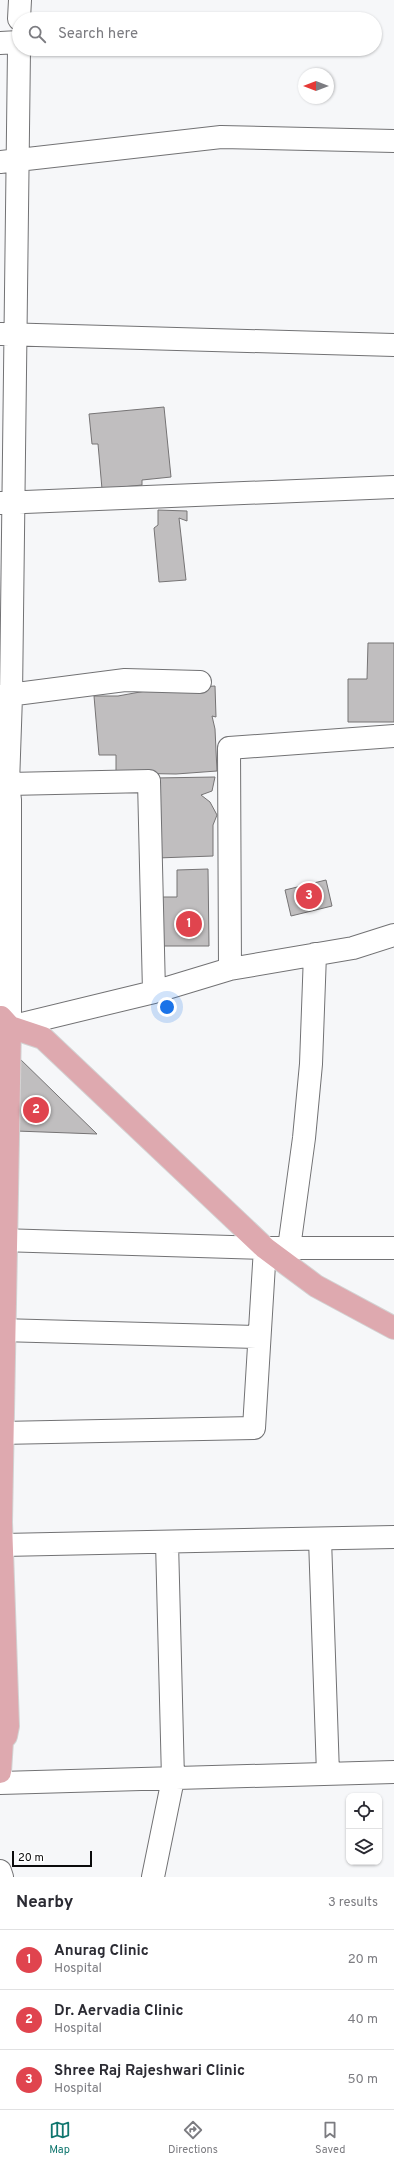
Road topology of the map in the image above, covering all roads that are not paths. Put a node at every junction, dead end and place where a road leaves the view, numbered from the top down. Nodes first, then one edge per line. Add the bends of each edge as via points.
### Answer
1 (20, 0) edge
2 (19, 12) edge
3 (12, 42) edge
4 (0, 43) edge
5 (18, 56) edge
6 (394, 141) edge
7 (9, 161) edge
8 (8, 335) edge
9 (394, 344) edge
10 (394, 487) edge
11 (7, 502) edge
12 (6, 618) edge
13 (200, 682) dead end
14 (5, 696) edge
15 (394, 736) edge
16 (6, 795) edge
17 (394, 935) edge
18 (315, 954) junction
19 (230, 970) junction
20 (154, 992) junction
21 (3, 1024) edge
22 (2, 1240) edge
23 (265, 1248) junction
24 (289, 1248) junction
25 (394, 1248) edge
26 (394, 1328) edge
27 (1, 1330) edge
28 (259, 1337) junction
29 (1, 1433) edge
30 (0, 1522) edge
31 (394, 1537) edge
32 (320, 1539) junction
33 (167, 1542) junction
34 (2, 1545) junction
35 (1, 1742) edge
36 (0, 1772) edge
37 (394, 1772) edge
38 (328, 1774) junction
39 (173, 1779) junction
40 (0, 1783) edge
41 (0, 1871) edge
42 (2, 1877) edge
43 (153, 1877) edge

1 - 2 street
3 - 4 street
5 - 7 street
6 - 7 street via 220,137
7 - 8 street
8 - 9 street
8 - 11 street
10 - 11 street
11 - 12 street
12 - 14 street
13 - 14 street via 125,680
14 - 16 street
15 - 19 street via 229,748
16 - 20 street via 149,781
16 - 21 street
17 - 18 street via 353,948
18 - 19 street
18 - 24 street via 311,1064
19 - 20 street
20 - 21 street
21 - 22 main road
21 - 23 main road via 44,1038
22 - 23 street
22 - 27 main road
23 - 24 street
23 - 26 main road via 316,1286
23 - 28 street
24 - 25 street
27 - 28 street
27 - 29 main road
28 - 29 street via 254,1428
29 - 30 main road
30 - 34 main road
31 - 32 street
32 - 33 street
32 - 38 street
33 - 34 street
33 - 39 street
34 - 35 main road via 8,1726 6,1736
35 - 36 main road
37 - 38 street
38 - 39 street
39 - 40 street
39 - 43 street
41 - 42 street

